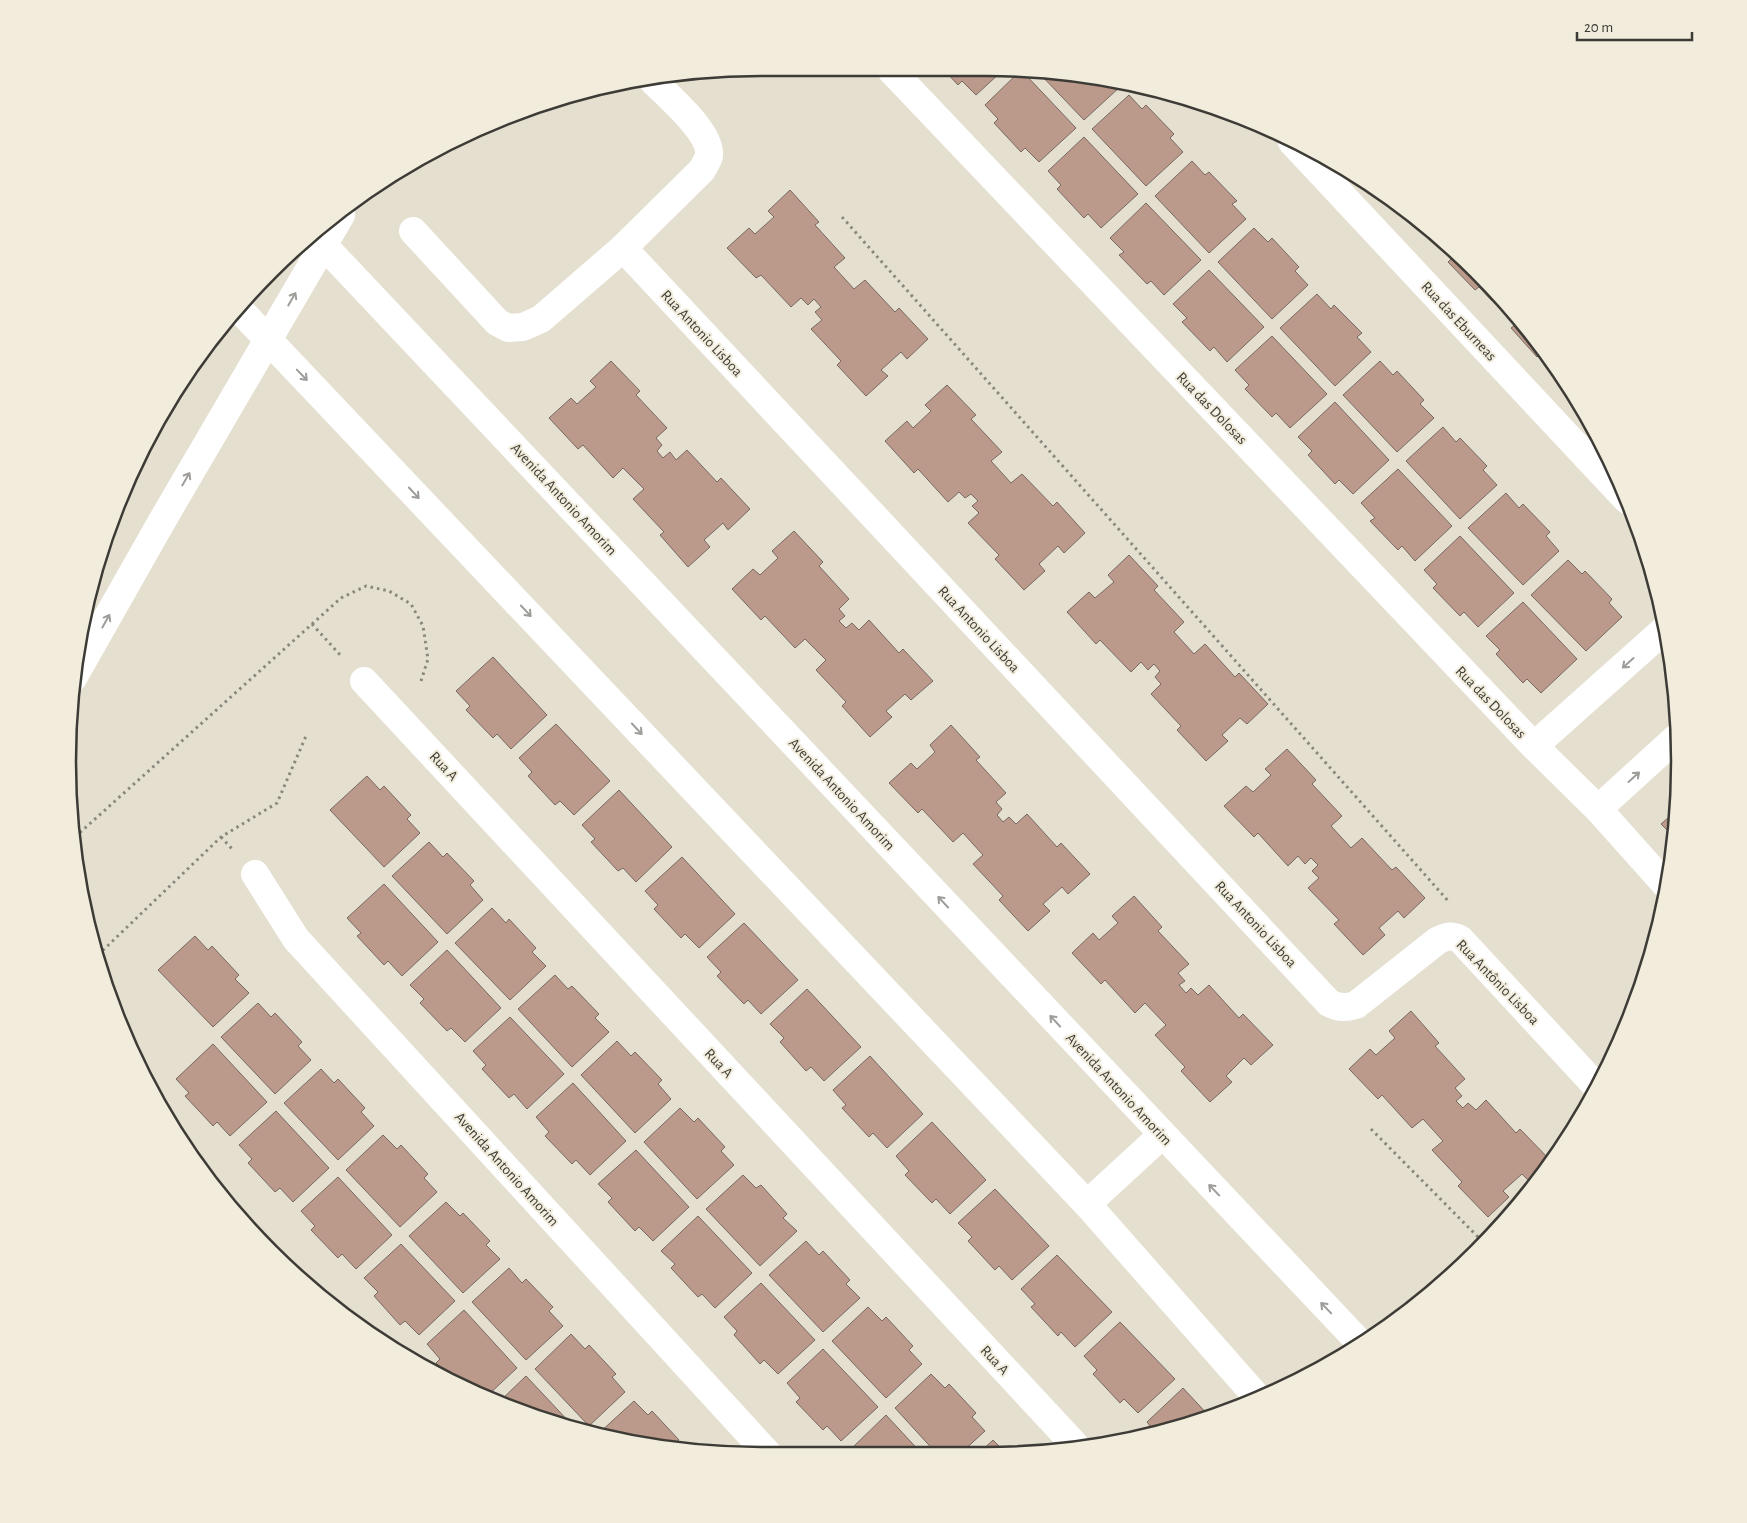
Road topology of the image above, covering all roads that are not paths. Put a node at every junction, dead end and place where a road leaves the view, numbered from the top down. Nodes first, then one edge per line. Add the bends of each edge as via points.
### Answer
1 (897, 76) edge
2 (656, 84) edge
3 (1304, 155) edge
4 (413, 231) dead end
5 (318, 239) edge
6 (623, 248) junction
7 (243, 314) edge
8 (268, 341) junction
9 (1612, 484) edge
10 (1659, 634) edge
11 (84, 659) edge
12 (364, 681) road end
13 (1670, 743) edge
14 (1534, 746) junction
15 (1598, 810) junction
16 (255, 874) dead end
17 (1661, 879) edge
18 (1337, 1007) joint
19 (1591, 1081) edge
20 (1162, 1135) junction
21 (1087, 1204) junction
22 (1355, 1338) edge
23 (1253, 1393) edge
24 (1072, 1441) edge
25 (762, 1447) edge

1 - 14 street, Rua das Dolosas
2 - 6 street via 695,124 706,141 709,156 702,170
3 - 9 street, Rua das Eburneas
4 - 6 street via 497,322 508,328 523,327 541,319
8 -> 5 street
20 -> 5 street, Avenida Antonio Amorim
6 - 18 street, Rua Antonio Lisboa via 1329,1003
7 - 8 street
11 -> 8 street
8 -> 21 street
10 -> 14 street, Rua das Dolosas
12 - 24 street, Rua A
15 -> 13 street
14 - 15 street, Rua das Dolosas
15 - 17 street, Rua das Dolosas
16 - 25 street, Avenida Antonio Amorim via 296,939
18 - 19 street, Rua Antônio Lisboa via 1356,1005 1437,940 1453,936 1460,939
20 - 21 street
22 -> 20 street, Avenida Antonio Amorim
21 - 23 street

